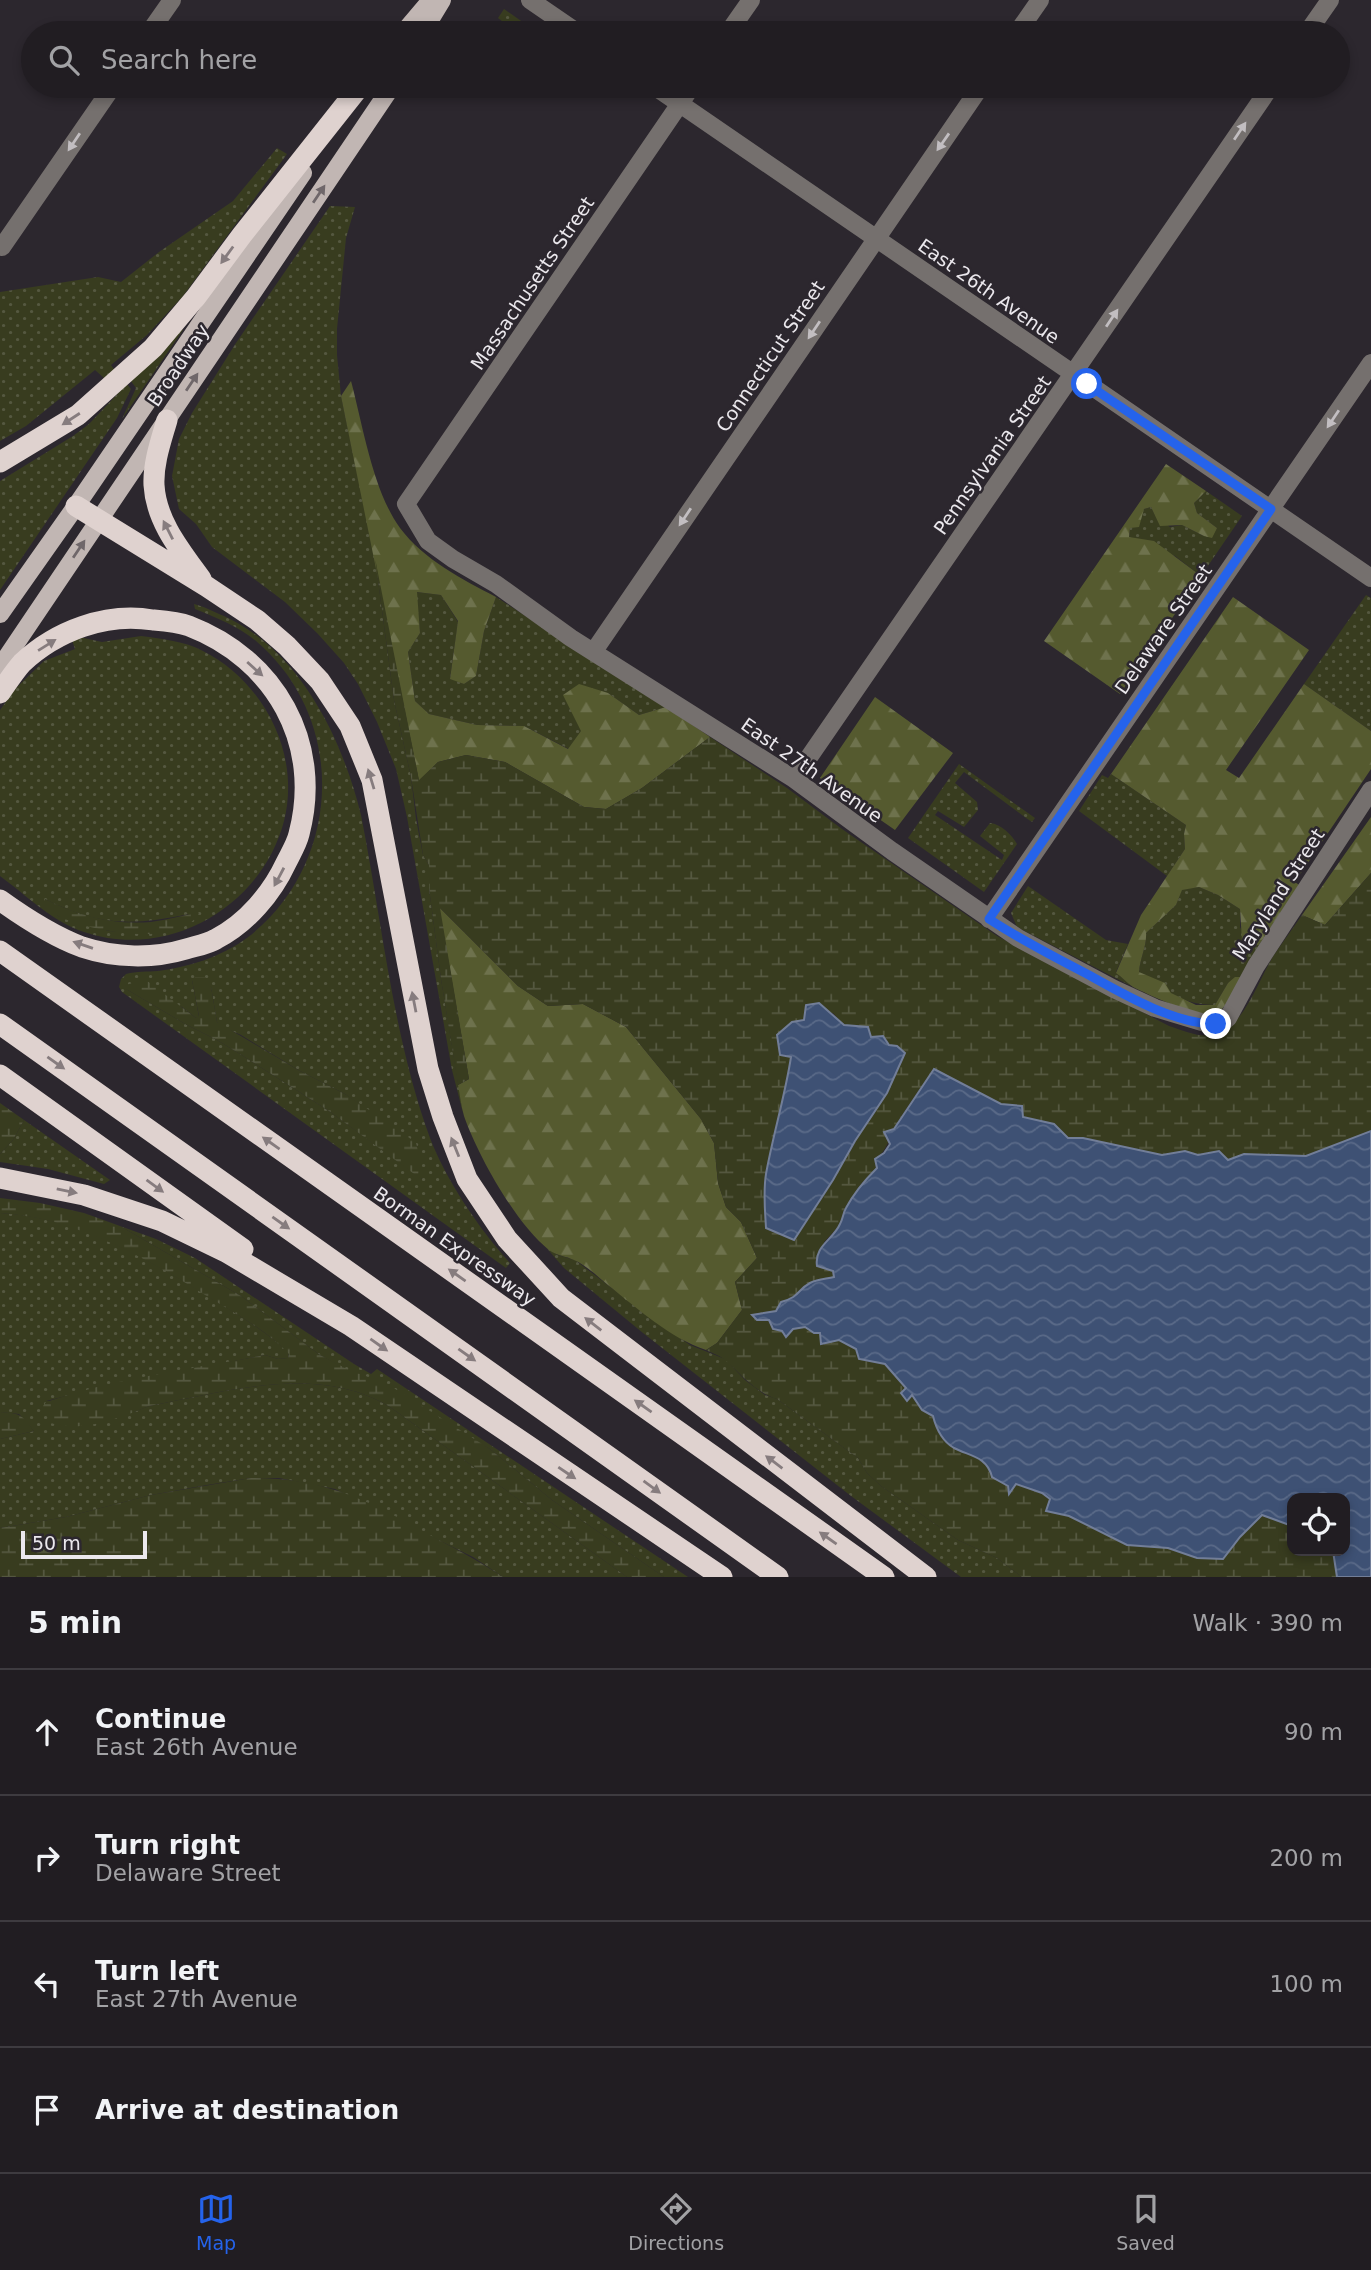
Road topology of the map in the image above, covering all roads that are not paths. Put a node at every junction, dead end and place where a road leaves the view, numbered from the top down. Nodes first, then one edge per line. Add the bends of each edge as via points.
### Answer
1 (172, 0) edge
2 (431, 0) edge
3 (442, 0) edge
4 (530, 0) edge
5 (751, 0) edge
6 (1040, 0) edge
7 (1330, 0) edge
8 (157, 21) edge
9 (413, 21) edge
10 (429, 21) edge
11 (561, 21) edge
12 (736, 21) edge
13 (1025, 21) edge
14 (1315, 21) edge
15 (105, 98) edge
16 (351, 98) edge
17 (353, 98) edge
18 (384, 98) edge
19 (671, 98) edge
20 (684, 98) edge
21 (973, 98) edge
22 (1263, 98) edge
23 (680, 104) junction
24 (876, 239) junction
25 (1, 246) edge
26 (1371, 363) edge
27 (1073, 375) junction
28 (167, 419) junction
29 (0, 462) edge
30 (406, 504) joint
31 (76, 506) junction
32 (1271, 509) junction
33 (99, 520) junction
34 (1371, 578) edge
35 (206, 586) junction
36 (0, 614) edge
37 (594, 651) junction
38 (0, 667) edge
39 (0, 693) edge
40 (794, 779) junction
41 (1371, 790) edge
42 (0, 900) edge
43 (989, 919) junction
44 (0, 951) edge
45 (1223, 1022) joint
46 (0, 1024) edge
47 (0, 1075) edge
48 (0, 1178) edge
49 (351, 1326) junction
50 (722, 1577) edge
51 (778, 1577) edge
52 (884, 1577) edge
53 (926, 1577) edge

1 - 8 street
2 - 9 main road
3 - 10 main road
4 - 11 street
5 - 12 street
6 - 13 street
7 - 14 street
15 -> 25 street
16 -> 29 highway via 153,348 78,415
17 - 31 main road, Broadway
28 -> 18 main road, Broadway
19 - 23 street, East 26th Avenue
20 - 23 street, Massachusetts Street
21 -> 24 street, Connecticut Street
27 -> 22 street, Pennsylvania Street
23 - 24 street, East 26th Avenue
23 - 30 street, Massachusetts Street
24 - 27 street, East 26th Avenue
24 -> 37 street, Connecticut Street
26 -> 32 street, Delaware Street
27 - 32 street, East 26th Avenue
27 - 40 street, Pennsylvania Street
28 - 33 main road, Broadway
35 -> 28 highway via 159,513 156,460
30 - 37 street, East 27th Avenue via 428,541
31 - 33 highway
31 - 36 main road, Broadway
32 - 34 street, East 26th Avenue
32 - 43 street, Delaware Street
33 - 35 highway
38 -> 33 main road, Broadway
53 -> 35 highway via 561,1298 507,1239 467,1179 428,1069 372,780 350,726 320,681 287,646
37 - 40 street, East 27th Avenue
39 -> 42 highway via 20,665 72,630 111,619 187,625 223,642 261,672 286,707 303,753 306,794 299,836 277,883 248,916 215,940 172,953 132,957 83,947 30,922
40 - 43 street, East 27th Avenue
41 - 45 street, Maryland Street
43 - 45 street, East 27th Avenue via 1134,999 1197,1022
52 -> 44 highway, Borman Expressway
46 -> 51 highway
47 -> 49 highway
48 -> 49 highway via 84,1195 162,1220
49 -> 50 highway

